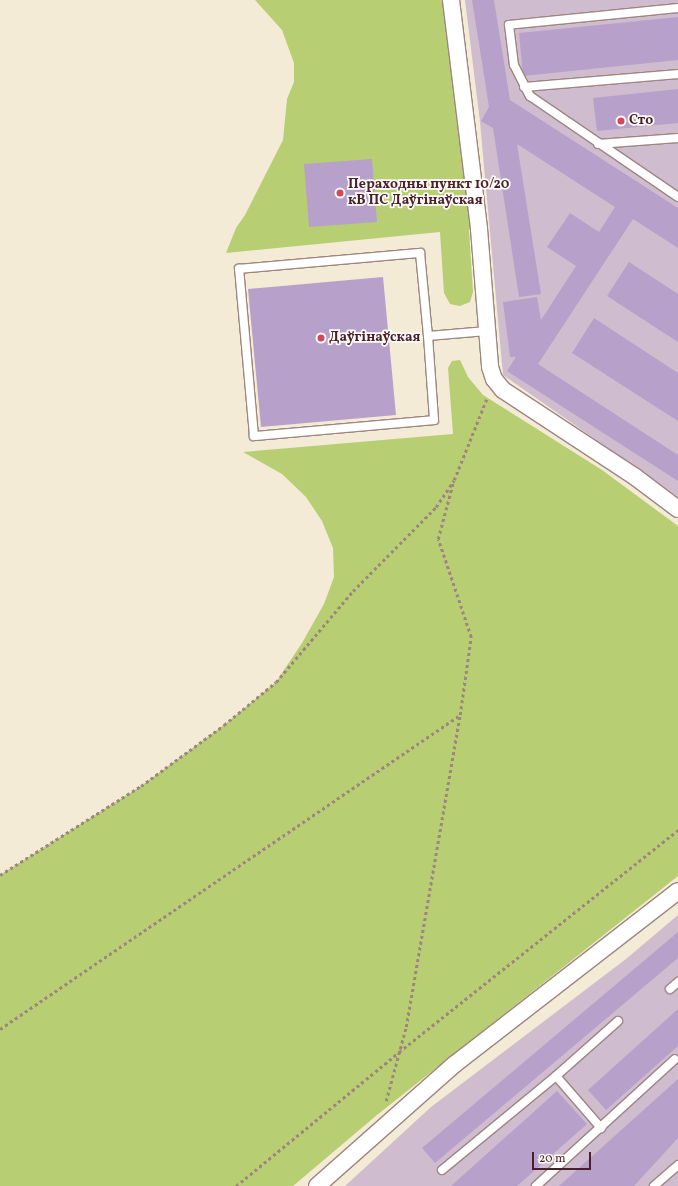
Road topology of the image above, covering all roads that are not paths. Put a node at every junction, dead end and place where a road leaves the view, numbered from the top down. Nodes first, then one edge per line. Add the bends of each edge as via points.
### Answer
1 (451, 0) edge
2 (678, 8) edge
3 (678, 74) edge
4 (524, 87) junction
5 (678, 138) edge
6 (598, 144) junction
7 (678, 197) edge
8 (487, 331) junction
9 (428, 336) junction
10 (678, 509) edge
11 (678, 891) edge
12 (678, 982) edge
13 (670, 989) dead end
14 (618, 1021) dead end
15 (675, 1059) dead end
16 (556, 1076) junction
17 (601, 1128) junction
18 (678, 1165) edge
19 (442, 1170) dead end
20 (317, 1186) edge
21 (536, 1186) edge
22 (654, 1186) edge

1 - 8 street via 470,147
2 - 4 lane via 509,25 514,65
3 - 4 lane
4 - 6 lane via 544,108
5 - 6 lane
6 - 7 lane
8 - 9 lane
8 - 10 street via 490,367 494,379 503,390 634,476
9 - 9 lane via 420,253 240,269 254,436 434,420
11 - 20 street via 455,1064
12 - 13 lane
14 - 16 lane
15 - 17 lane
16 - 17 lane
16 - 19 lane
17 - 21 lane
18 - 22 lane

